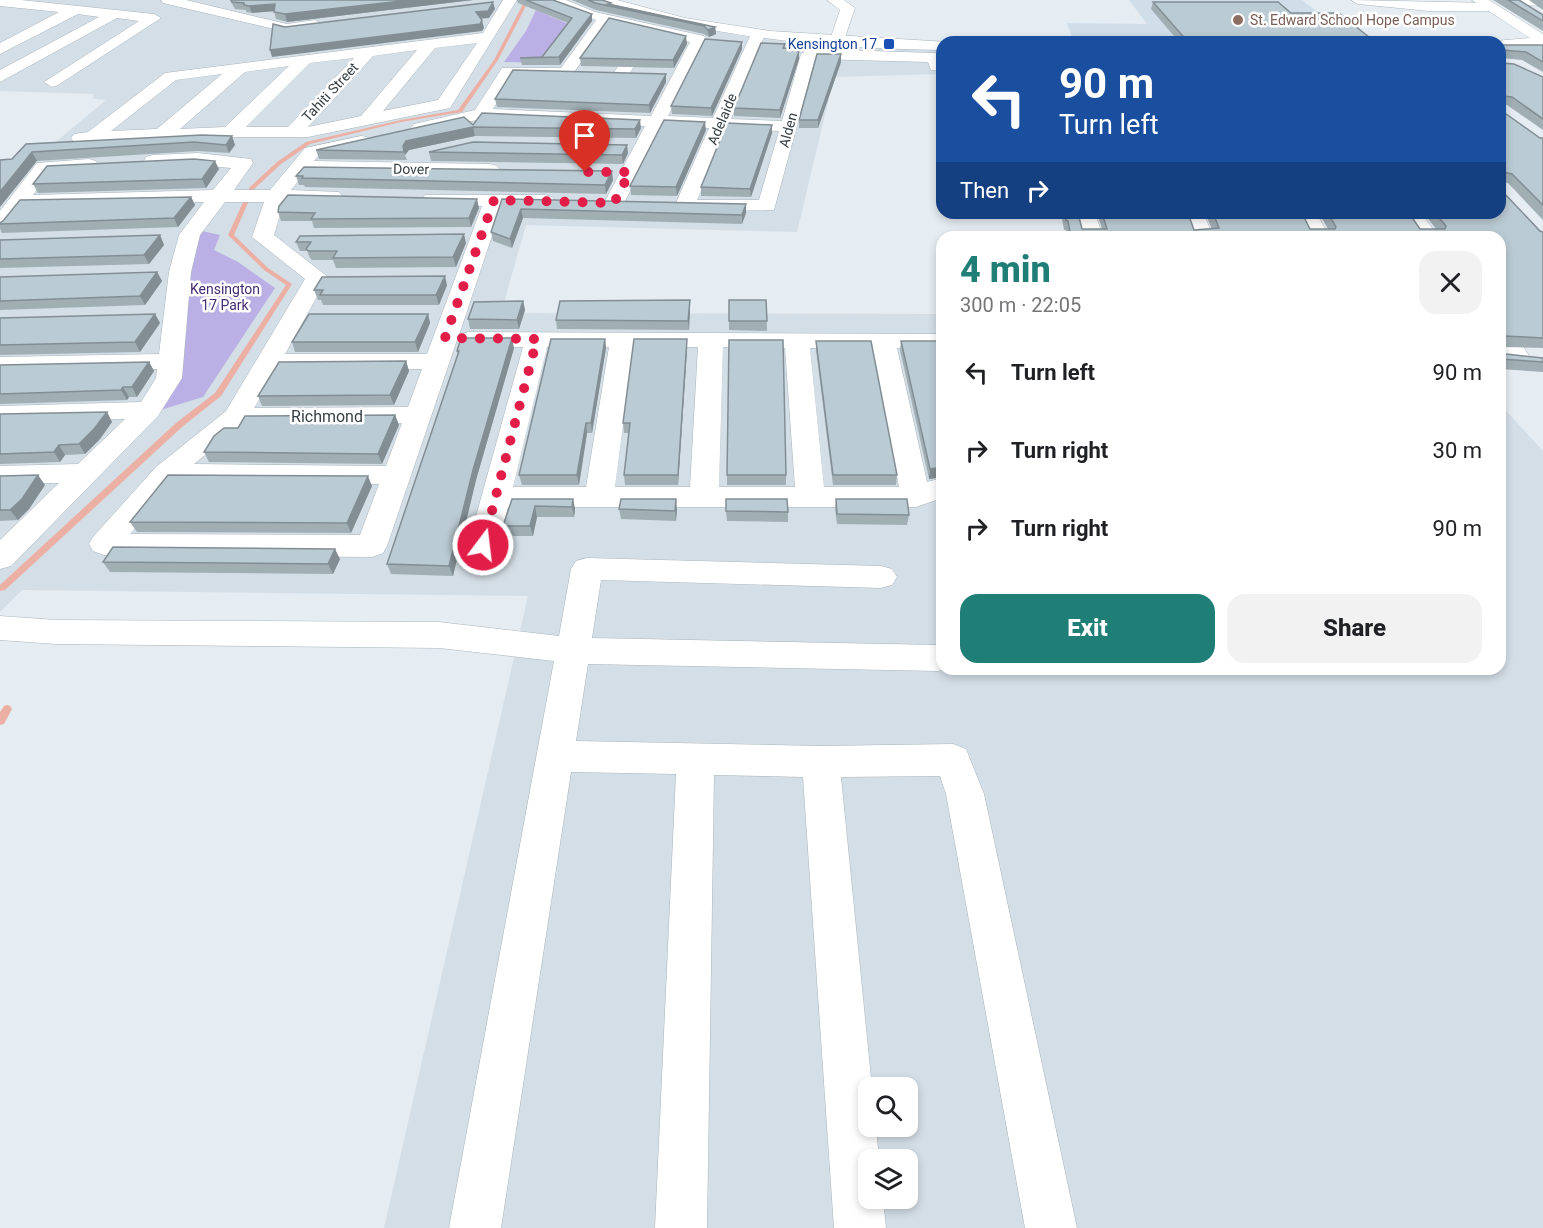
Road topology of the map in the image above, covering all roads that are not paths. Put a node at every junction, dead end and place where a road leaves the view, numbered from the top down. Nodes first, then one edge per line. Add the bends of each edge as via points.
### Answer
1 (168, 0) edge
2 (554, 0) edge
3 (602, 0) edge
4 (834, 0) edge
5 (1358, 0) edge
6 (510, 1) edge
7 (1517, 1) edge
8 (0, 2) edge
9 (235, 2) edge
10 (1543, 2) edge
11 (486, 4) edge
12 (1485, 4) edge
13 (215, 5) edge
14 (34, 6) junction
15 (75, 10) junction
16 (114, 14) junction
17 (604, 18) junction
18 (1543, 18) edge
19 (9, 19) dead end
20 (501, 19) junction
21 (287, 20) junction
22 (478, 21) edge
23 (1423, 21) dead end
24 (333, 22) edge
25 (1441, 22) dead end
26 (1489, 23) dead end
27 (1515, 23) junction
28 (650, 29) junction
29 (758, 34) junction
30 (486, 37) junction
31 (1543, 41) edge
32 (837, 43) junction
33 (430, 44) junction
34 (1506, 44) edge
35 (936, 45) edge
36 (0, 49) edge
37 (368, 52) junction
38 (305, 60) junction
39 (936, 62) edge
40 (240, 68) junction
41 (566, 72) junction
42 (588, 73) edge
43 (680, 75) junction
44 (0, 79) edge
45 (52, 82) junction
46 (85, 83) dead end
47 (494, 94) junction
48 (517, 94) edge
49 (646, 96) edge
50 (669, 96) junction
51 (126, 97) dead end
52 (144, 97) junction
53 (481, 114) junction
54 (657, 119) junction
55 (367, 120) junction
56 (721, 123) junction
57 (789, 126) junction
58 (230, 132) junction
59 (293, 132) junction
60 (402, 132) edge
61 (163, 134) junction
62 (380, 137) edge
63 (621, 146) edge
64 (644, 146) junction
65 (441, 150) edge
66 (139, 162) edge
67 (104, 164) edge
68 (300, 167) junction
69 (362, 168) junction
70 (514, 170) edge
71 (607, 172) edge
72 (630, 172) junction
73 (270, 195) junction
74 (225, 196) junction
75 (356, 197) edge
76 (414, 198) edge
77 (494, 200) junction
78 (19, 201) junction
79 (560, 202) edge
80 (592, 202) edge
81 (614, 203) junction
82 (638, 203) edge
83 (662, 204) edge
84 (685, 205) junction
85 (4, 236) edge
86 (263, 237) junction
87 (297, 237) edge
88 (537, 339) junction
89 (622, 339) junction
90 (711, 340) junction
91 (797, 340) junction
92 (883, 341) junction
93 (936, 341) edge
94 (441, 350) junction
95 (1509, 356) edge
96 (1543, 358) edge
97 (169, 361) junction
98 (268, 361) junction
99 (0, 365) edge
100 (149, 410) junction
101 (0, 414) edge
102 (418, 415) junction
103 (236, 416) junction
104 (88, 473) junction
105 (166, 473) junction
106 (0, 475) edge
107 (397, 475) junction
108 (929, 492) edge
109 (496, 497) junction
110 (599, 497) junction
111 (704, 497) junction
112 (810, 497) junction
113 (483, 545) dead end
114 (4, 550) edge
115 (881, 577) dead end
116 (0, 628) edge
117 (575, 651) junction
118 (936, 658) edge
119 (556, 756) junction
120 (695, 759) junction
121 (821, 762) junction
122 (476, 1228) edge
123 (681, 1228) edge
124 (860, 1228) edge
125 (1050, 1228) edge

1 - 13 street
2 - 17 street
3 - 29 street via 652,15
4 - 32 street via 848,8
5 - 12 street via 1429,7
6 - 11 street
6 - 20 street
7 - 10 street
7 - 18 street
8 - 14 street
9 - 13 street
12 - 27 street
13 - 21 street via 241,17
14 - 15 street
14 - 19 street
15 - 16 street
15 - 36 street
16 - 44 street
16 - 45 street via 154,18
17 - 28 street
17 - 41 street
20 - 22 street
20 - 30 street
21 - 24 street
21 - 40 street
23 - 25 street
26 - 27 street
27 - 31 street
28 - 43 street via 699,39
28 - 43 street via 615,74
29 - 32 street
29 - 56 street, Adelaide
30 - 33 street
30 - 55 street via 444,104
31 - 34 street
32 - 35 street
33 - 37 street
33 - 55 street
37 - 38 street
37 - 59 street, Tahiti Street
38 - 40 street
38 - 58 street
39 - 57 street, Alden via 935,58 868,64 809,54
40 - 52 street via 171,76
40 - 61 street
41 - 42 street
41 - 47 street via 508,71
43 - 50 street
44 - 45 street
45 - 46 street
47 - 48 street
47 - 53 street
49 - 50 street
50 - 54 street
51 - 52 street
52 - 61 street via 87,138
53 - 54 street
53 - 60 street
54 - 56 street
54 - 64 street
55 - 59 street
56 - 57 street
56 - 84 street, Adelaide
57 - 84 street, Alden via 767,207
58 - 59 street
58 - 61 street
62 - 68 street via 312,152
63 - 64 street
64 - 72 street
65 - 69 street
66 - 74 street via 198,159 244,164
67 - 78 street via 45,167
68 - 69 street, Dover
68 - 73 street
69 - 70 street, Dover
71 - 72 street
72 - 81 street
73 - 74 street
73 - 75 street
73 - 86 street
74 - 78 street
74 - 97 street via 178,235 169,272
76 - 77 street
77 - 79 street
77 - 94 street via 470,235 442,314
78 - 85 street
80 - 81 street
81 - 82 street
83 - 84 street
86 - 87 street
86 - 98 street via 328,277 306,314
88 - 89 street
88 - 94 street
88 - 109 street
89 - 90 street
89 - 110 street
90 - 91 street
90 - 111 street
91 - 92 street
91 - 112 street
92 - 93 street
92 - 108 street
94 - 98 street
94 - 102 street
95 - 96 street
97 - 99 street
97 - 100 street via 169,378
98 - 103 street
100 - 101 street
100 - 104 street
102 - 103 street, Richmond
102 - 107 street
103 - 105 street
104 - 106 street
104 - 114 street
105 - 107 street
105 - 107 street via 104,544 372,546
108 - 112 street
109 - 110 street
109 - 113 street
110 - 111 street
111 - 112 street
115 - 117 street via 587,569
116 - 117 street via 56,632 439,635
117 - 118 street
117 - 119 street
119 - 120 street
119 - 122 street
120 - 121 street
120 - 123 street
121 - 124 street
121 - 125 street via 953,760 965,795

